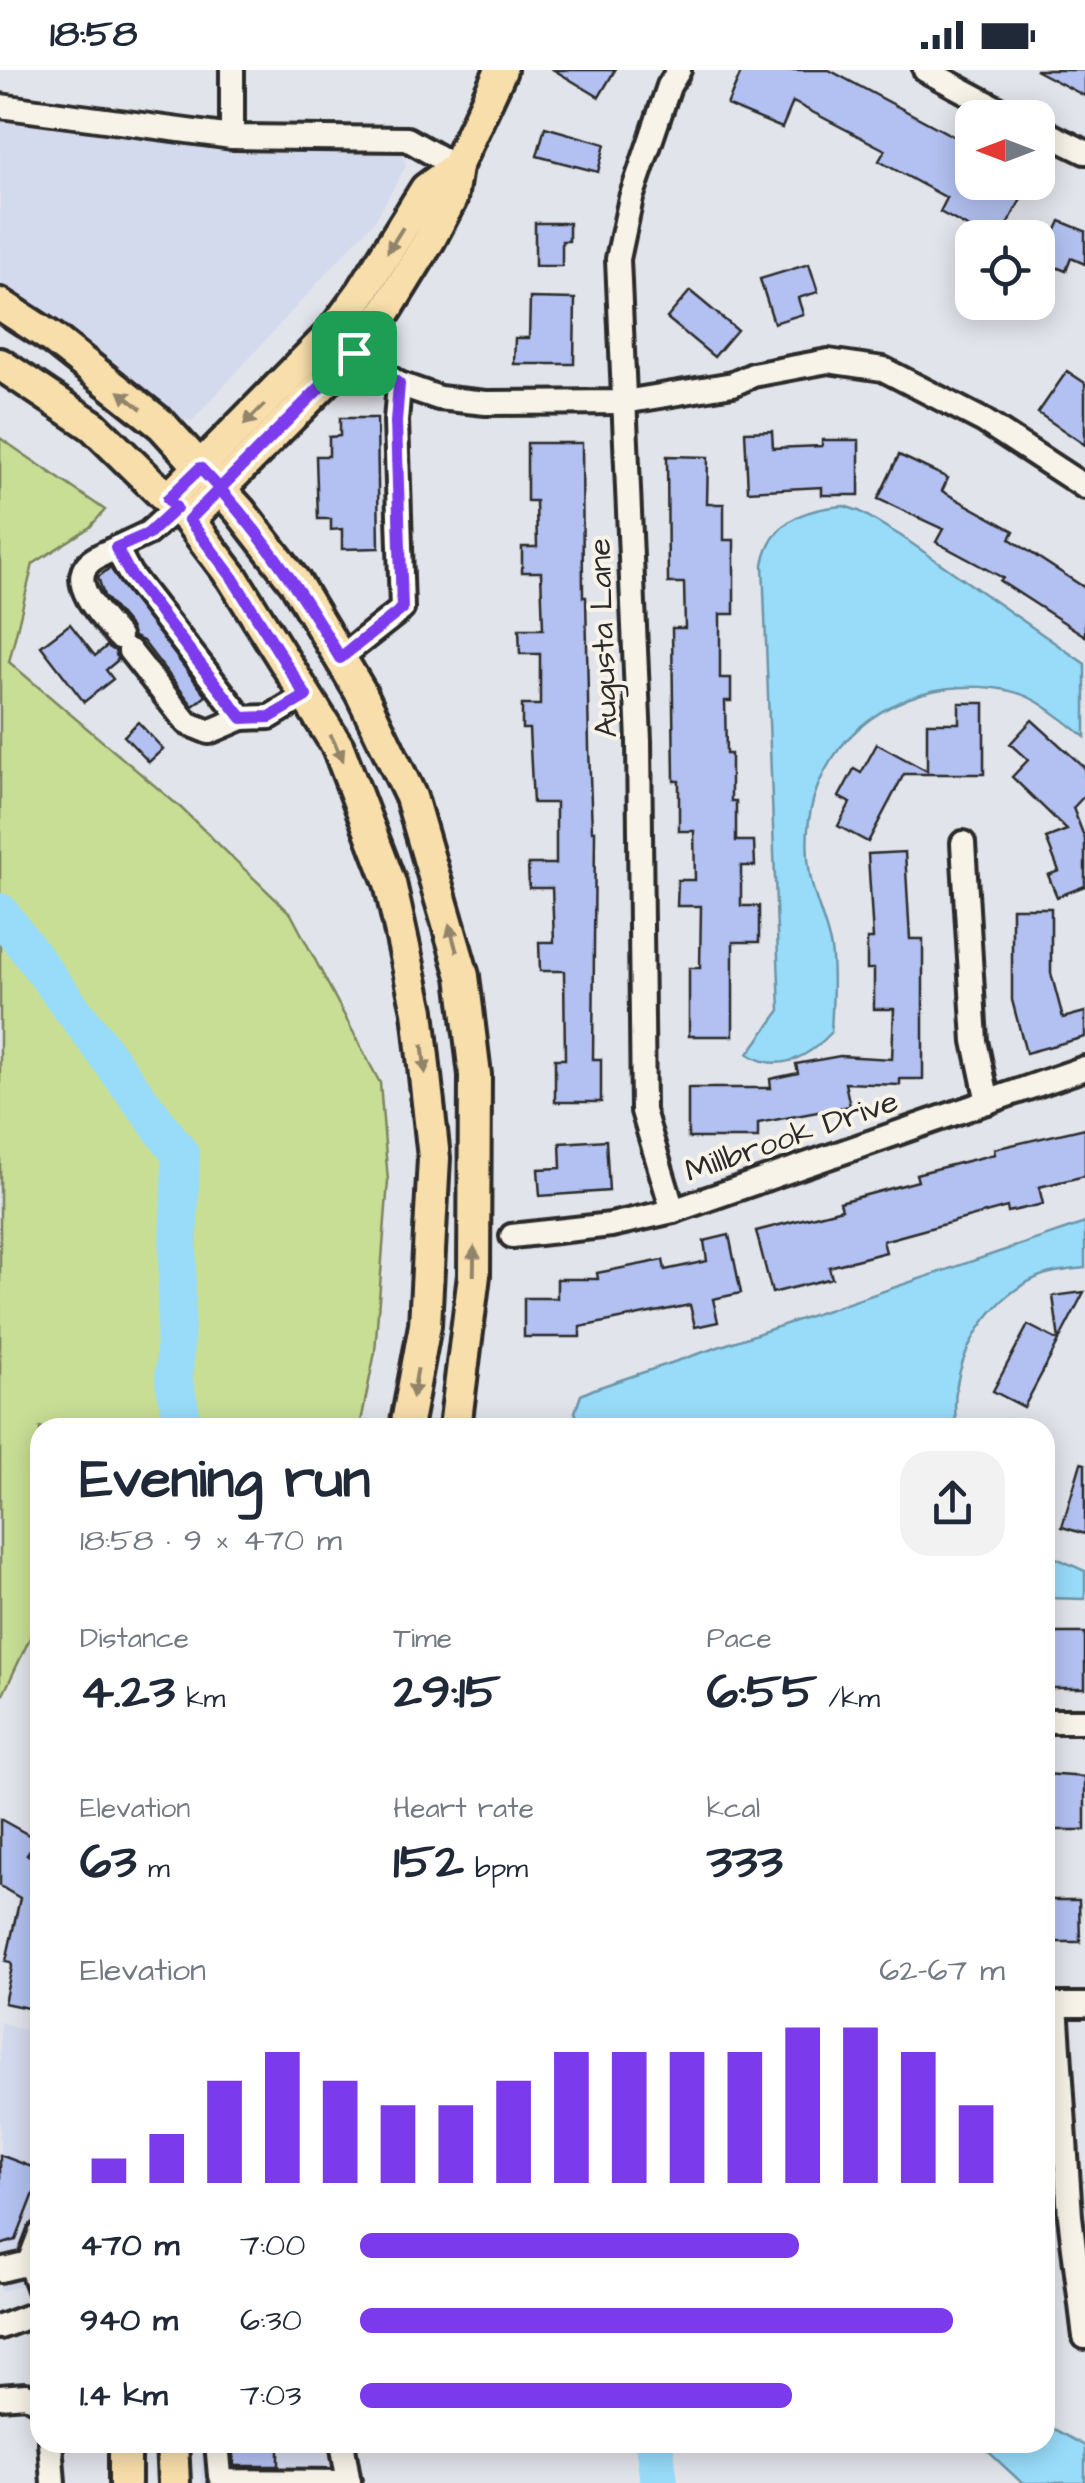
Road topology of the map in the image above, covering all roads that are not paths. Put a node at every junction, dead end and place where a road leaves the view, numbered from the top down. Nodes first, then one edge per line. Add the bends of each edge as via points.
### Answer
1 (232, 70) edge
2 (501, 70) edge
3 (679, 70) edge
4 (925, 70) edge
5 (981, 100) edge
6 (0, 106) edge
7 (1055, 137) edge
8 (232, 138) junction
9 (1085, 152) edge
10 (456, 167) junction
11 (0, 304) edge
12 (354, 353) junction
13 (0, 364) edge
14 (399, 384) junction
15 (624, 402) junction
16 (210, 478) junction
17 (1085, 487) edge
18 (178, 509) junction
19 (116, 548) junction
20 (340, 658) junction
21 (306, 696) junction
22 (242, 718) junction
23 (963, 843) dead end
24 (1085, 1068) edge
25 (988, 1102) junction
26 (673, 1211) junction
27 (512, 1236) dead end
28 (408, 1418) edge
29 (456, 1418) edge
30 (1055, 1721) edge
31 (1085, 1721) edge
32 (1085, 2004) edge
33 (1055, 2005) edge
34 (1055, 2049) edge
35 (29, 2264) edge
36 (0, 2270) edge
37 (30, 2318) edge
38 (0, 2327) edge
39 (1085, 2337) edge
40 (0, 2397) edge
41 (30, 2397) edge
42 (51, 2453) edge
43 (125, 2453) edge
44 (173, 2453) edge
45 (217, 2453) edge
46 (344, 2453) edge
47 (349, 2482) edge
48 (52, 2483) edge
49 (126, 2483) edge
50 (174, 2483) edge

1 - 8 street
2 - 10 main road
3 - 15 street, Augusta Lane via 631,198 618,259
4 - 5 street
6 - 8 street
7 - 9 street
8 - 10 street via 407,138
10 - 12 main road via 451,200 430,239
10 -> 16 main road via 426,189 332,334
16 -> 11 main road via 162,424
12 - 14 street
12 - 16 main road
13 - 18 main road via 93,426
14 - 15 street via 439,398 486,403
14 - 20 street via 402,609
15 - 17 street via 828,360 884,369 984,421
15 - 26 street, Augusta Lane via 639,741 644,1111
16 - 18 main road
16 - 20 main road via 296,582
18 - 19 street via 148,534
18 - 21 main road via 232,577
19 - 22 street
19 - 22 street via 87,565 82,579 88,597 187,723 210,732
29 -> 20 main road via 474,1275 475,1075 463,976 411,798
21 - 22 street via 270,717
21 -> 28 main road via 338,748 390,883 418,1010 434,1158 425,1325
23 - 25 street via 975,1041
24 - 25 street, Millbrook Drive
25 - 26 street, Millbrook Drive
26 - 27 street, Millbrook Drive via 611,1226
30 - 31 street
32 - 33 street
34 - 39 street
35 - 36 street
37 - 38 street
40 - 41 street
42 - 48 street
43 - 49 main road
44 - 50 main road
45 - 47 street via 224,2482
46 - 47 street

